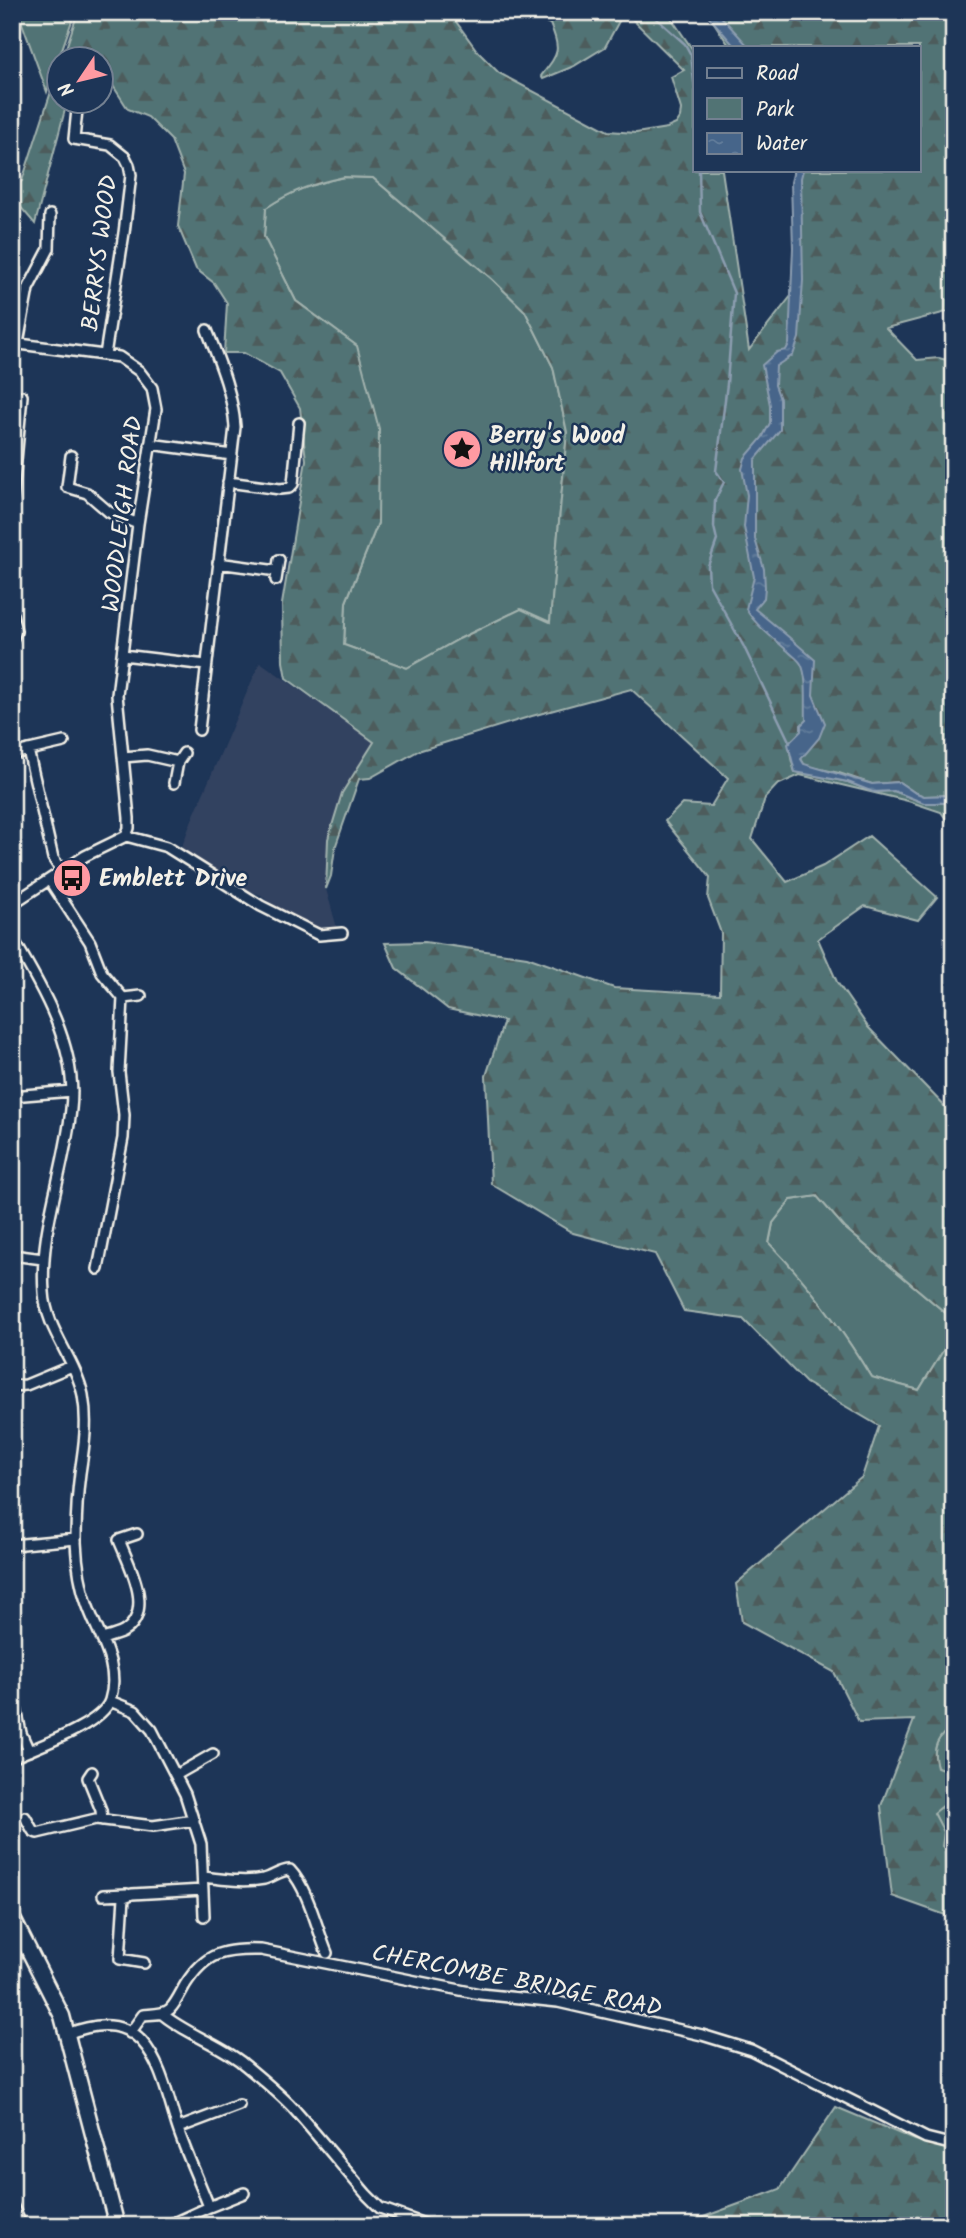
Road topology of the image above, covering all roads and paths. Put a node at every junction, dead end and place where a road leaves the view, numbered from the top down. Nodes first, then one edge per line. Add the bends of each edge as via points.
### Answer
1 (77, 116) edge
2 (50, 215) dead end
3 (207, 330) dead end
4 (15, 343) edge
5 (104, 355) junction
6 (22, 396) dead end
7 (299, 423) dead end
8 (150, 444) junction
9 (232, 455) junction
10 (71, 456) dead end
11 (228, 482) junction
12 (13, 496) edge
13 (12, 503) edge
14 (138, 524) junction
15 (279, 560) dead end
16 (218, 563) junction
17 (12, 614) edge
18 (12, 640) edge
19 (123, 655) junction
20 (206, 665) junction
21 (190, 703) dead end
22 (202, 705) junction
23 (199, 730) dead end
24 (64, 741) dead end
25 (28, 750) junction
26 (184, 753) dead end
27 (12, 754) edge
28 (123, 757) junction
29 (178, 762) junction
30 (174, 783) dead end
31 (126, 836) junction
32 (62, 872) junction
33 (50, 881) junction
34 (12, 904) edge
35 (342, 933) dead end
36 (12, 937) edge
37 (141, 996) dead end
38 (123, 998) junction
39 (72, 1091) junction
40 (12, 1096) edge
41 (12, 1255) edge
42 (43, 1259) junction
43 (98, 1269) dead end
44 (72, 1366) junction
45 (12, 1386) edge
46 (137, 1534) dead end
47 (76, 1539) junction
48 (12, 1545) edge
49 (102, 1639) junction
50 (12, 1688) edge
51 (110, 1701) junction
52 (29, 1751) junction
53 (213, 1754) dead end
54 (12, 1758) edge
55 (92, 1772) dead end
56 (176, 1775) junction
57 (25, 1818) dead end
58 (102, 1820) junction
59 (194, 1820) junction
60 (203, 1877) junction
61 (203, 1890) junction
62 (127, 1894) junction
63 (103, 1895) dead end
64 (204, 1916) dead end
65 (12, 1917) edge
66 (327, 1953) dead end
67 (144, 1963) dead end
68 (161, 2013) junction
69 (130, 2033) junction
70 (67, 2034) junction
71 (239, 2105) dead end
72 (178, 2128) junction
73 (954, 2144) edge
74 (244, 2193) dead end
75 (12, 2205) edge
76 (209, 2207) junction
77 (22, 2226) edge
78 (117, 2226) edge
79 (166, 2226) edge
80 (430, 2226) edge

1 - 5 street, BERRYS WOOD via 74,139 110,145 125,157 131,175
2 - 4 street via 49,249 28,289
3 - 9 street via 234,415
4 - 5 street, WOODLEIGH ROAD
5 - 8 street, WOODLEIGH ROAD via 130,363 152,388 156,409
6 - 12 street
7 - 11 street via 289,488
8 - 9 street
8 - 14 street, WOODLEIGH ROAD
9 - 11 street
10 - 14 street via 67,487 87,493 109,512
11 - 16 street
12 - 13 street
14 - 19 street, WOODLEIGH ROAD
15 - 16 street via 277,576
16 - 20 street
17 - 18 street via 16,631
19 - 20 street
19 - 28 street, WOODLEIGH ROAD via 117,695
20 - 22 street
21 - 22 street
22 - 23 street
24 - 25 street
25 - 27 street
25 - 32 street via 53,858
26 - 29 street
28 - 29 street via 147,755
28 - 31 street, WOODLEIGH ROAD via 129,818
29 - 30 street
31 - 32 street
31 - 35 street via 167,847 261,906 319,935
32 - 33 street
33 - 34 street
33 - 38 street via 90,942 102,973
36 - 39 street via 54,1016
37 - 38 street
38 - 43 street via 119,1072 123,1138
39 - 40 street
39 - 42 street
41 - 42 street
42 - 44 street via 48,1319
44 - 45 street
44 - 47 street via 86,1417
46 - 49 street via 119,1540 136,1584 139,1611 125,1631
47 - 48 street
47 - 49 street via 87,1603
49 - 51 street via 114,1671
50 - 52 street
51 - 52 street via 86,1724
51 - 56 street via 143,1719
52 - 54 street
53 - 56 street
55 - 58 street via 88,1778
56 - 59 street
57 - 58 street via 37,1833
58 - 59 street via 153,1826
59 - 60 street
60 - 61 street
60 - 66 street via 266,1879 290,1870
61 - 62 street
61 - 64 street
62 - 63 street
62 - 67 street via 122,1902 120,1959
65 - 70 main road via 50,1989
68 - 69 street, CHERCOMBE BRIDGE ROAD via 143,2015
68 - 73 street, CHERCOMBE BRIDGE ROAD via 170,2009 209,1957 238,1949 287,1954 480,1994 558,2002 702,2035 751,2050 926,2138
68 - 80 street via 211,2042 276,2091 380,2208
69 - 70 street via 107,2025
69 - 72 street via 152,2052
70 - 78 main road
71 - 72 street
72 - 76 street
74 - 76 street
75 - 77 street
76 - 79 street

